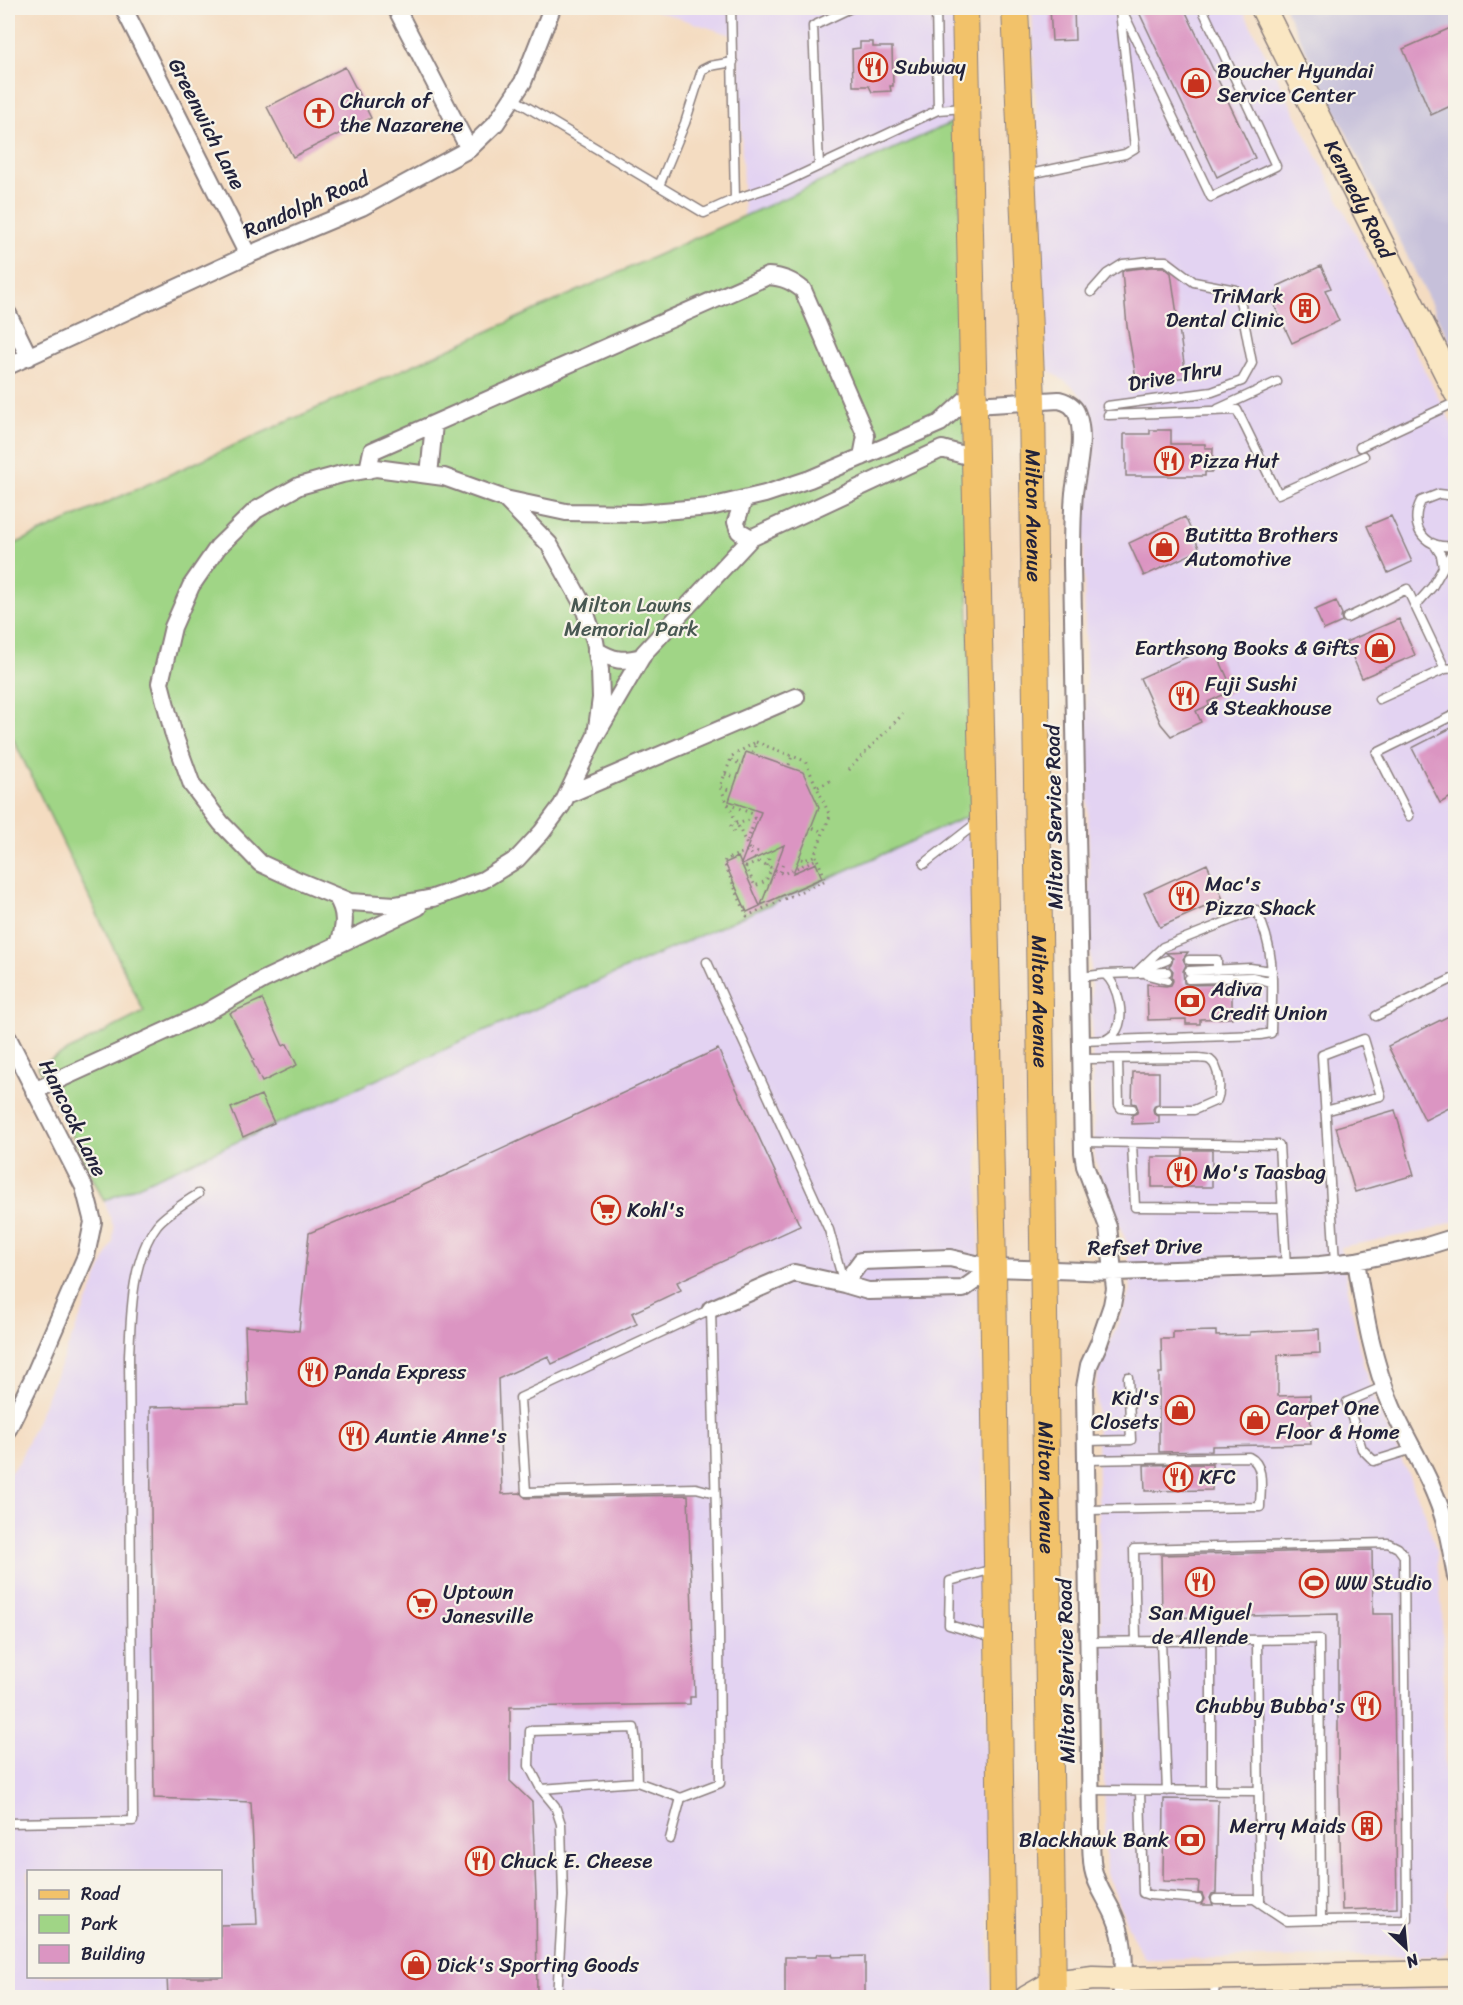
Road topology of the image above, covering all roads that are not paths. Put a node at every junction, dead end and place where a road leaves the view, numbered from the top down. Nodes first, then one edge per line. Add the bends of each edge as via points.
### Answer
1 (396, 8) edge
2 (552, 8) edge
3 (731, 8) edge
4 (851, 8) edge
5 (936, 8) edge
6 (965, 8) edge
7 (1015, 8) edge
8 (1120, 8) edge
9 (1202, 8) edge
10 (1263, 8) edge
11 (126, 13) dead end
12 (733, 63) junction
13 (513, 98) junction
14 (967, 108) junction
15 (938, 110) junction
16 (469, 149) junction
17 (819, 166) junction
18 (1022, 176) junction
19 (659, 186) junction
20 (735, 200) junction
21 (248, 255) junction
22 (1091, 292) dead end
23 (8, 314) edge
24 (29, 357) junction
25 (8, 366) edge
26 (1277, 382) dead end
27 (1455, 392) edge
28 (974, 399) junction
29 (1032, 400) junction
30 (1455, 402) edge
31 (1213, 411) junction
32 (434, 424) junction
33 (866, 436) junction
34 (902, 440) junction
35 (1360, 447) dead end
36 (1364, 456) dead end
37 (862, 457) junction
38 (975, 458) junction
39 (368, 470) junction
40 (429, 475) junction
41 (1455, 496) edge
42 (506, 499) junction
43 (744, 499) junction
44 (751, 538) junction
45 (1434, 544) junction
46 (1455, 545) edge
47 (1443, 567) junction
48 (1415, 606) junction
49 (1347, 618) dead end
50 (596, 650) junction
51 (642, 657) junction
52 (1455, 668) edge
53 (1445, 669) junction
54 (796, 697) dead end
55 (1379, 699) dead end
56 (1455, 714) edge
57 (596, 735) junction
58 (567, 795) junction
59 (1409, 816) dead end
60 (983, 819) junction
61 (924, 864) dead end
62 (454, 890) junction
63 (336, 896) junction
64 (339, 944) junction
65 (1167, 960) dead end
66 (1189, 960) dead end
67 (707, 962) dead end
68 (1217, 969) junction
69 (1272, 971) junction
70 (1136, 972) junction
71 (1105, 974) junction
72 (1167, 976) dead end
73 (1080, 977) junction
74 (1455, 977) edge
75 (1272, 982) junction
76 (1376, 1016) dead end
77 (8, 1038) edge
78 (1106, 1040) junction
79 (1081, 1041) junction
80 (1082, 1059) junction
81 (1118, 1059) junction
82 (34, 1091) junction
83 (1132, 1109) dead end
84 (1159, 1110) dead end
85 (1325, 1111) junction
86 (1083, 1142) junction
87 (1131, 1143) junction
88 (198, 1194) dead end
89 (1282, 1208) junction
90 (1455, 1237) edge
91 (1356, 1261) junction
92 (1335, 1263) junction
93 (1286, 1266) junction
94 (993, 1268) junction
95 (1043, 1270) junction
96 (1114, 1272) junction
97 (844, 1284) junction
98 (711, 1309) junction
99 (1128, 1377) dead end
100 (1385, 1386) junction
101 (8, 1428) edge
102 (1086, 1441) junction
103 (1413, 1449) junction
104 (1086, 1460) junction
105 (715, 1493) junction
106 (1087, 1510) junction
107 (996, 1568) junction
108 (1455, 1576) edge
109 (997, 1640) junction
110 (1211, 1640) junction
111 (1257, 1640) junction
112 (1136, 1641) junction
113 (1161, 1641) junction
114 (1088, 1642) junction
115 (637, 1782) junction
116 (541, 1789) junction
117 (1090, 1790) junction
118 (1140, 1791) junction
119 (1167, 1791) junction
120 (1211, 1791) junction
121 (1259, 1791) junction
122 (681, 1797) junction
123 (8, 1823) edge
124 (670, 1839) dead end
125 (1198, 1899) dead end
126 (1216, 1899) dead end
127 (1260, 1903) junction
128 (1321, 1920) junction
129 (1455, 1973) edge
130 (1215, 1987) edge
131 (1123, 1988) edge
132 (1053, 1990) edge
133 (557, 1998) edge
134 (1003, 1998) edge
135 (1027, 1998) edge

1 - 16 street
2 - 13 street, Randolph Road
3 - 12 lane
4 - 17 lane via 813,26
5 - 15 lane
6 - 14 main road
7 - 18 main road, Milton Avenue
8 - 9 lane via 1211,197 1276,166
8 - 18 lane via 1135,148 1125,154
10 - 27 street, Kennedy Road
11 - 21 street, Greenwich Lane
12 - 19 lane via 702,70
12 - 20 lane
13 - 16 street, Randolph Road via 496,123
13 - 19 lane
14 - 15 lane
14 - 28 main road
15 - 17 lane
16 - 21 street, Randolph Road via 362,207
17 - 20 lane
18 - 29 main road, Milton Avenue
19 - 20 lane via 704,213
21 - 24 street, Randolph Road
22 - 31 lane, Drive Thru via 1107,274 1123,264 1150,261 1166,261 1194,282 1236,290 1252,363 1242,381 1212,392 1108,410
23 - 24 street
24 - 25 street, Randolph Road
26 - 31 lane
28 - 29 street, Milton Service Road
28 - 34 street via 940,423
28 - 38 main road
29 - 73 street, Milton Service Road via 1068,402 1075,408 1081,433 1072,539
29 - 95 main road, Milton Avenue
30 - 35 lane
31 - 36 lane via 1238,410 1278,494
32 - 33 street via 768,276 793,281 803,290
32 - 39 street via 372,451
32 - 40 street
33 - 34 street
33 - 37 street
34 - 37 street
37 - 43 street via 810,479
38 - 44 street via 942,449
38 - 60 main road
39 - 40 street
39 - 63 street via 299,486 256,510 218,547 191,586 173,627 160,683 192,785 221,823 260,863
40 - 42 street
41 - 45 lane via 1431,496 1421,501 1417,509 1417,527
42 - 43 street via 566,513 640,513 710,507
42 - 50 street via 549,544 583,604
43 - 44 street via 736,522 739,531
44 - 51 street
45 - 46 lane
45 - 47 lane
46 - 47 lane
47 - 48 lane
48 - 49 lane via 1407,589
48 - 53 lane
50 - 51 street via 611,659 628,661
50 - 57 street via 601,698
51 - 57 street
52 - 53 lane
53 - 55 lane
54 - 58 street
56 - 59 lane via 1377,753
57 - 58 street
58 - 62 street via 542,832 517,859 483,880
60 - 61 lane
60 - 94 main road
62 - 63 street via 395,905 350,902
62 - 64 street
63 - 64 street via 345,920
64 - 82 street via 205,1013
65 - 70 lane
66 - 68 lane via 1217,960
67 - 97 lane via 829,1230
68 - 69 lane
68 - 75 lane via 1189,975 1252,977
69 - 70 lane via 1264,926 1256,910 1163,946
69 - 75 lane
70 - 71 lane
70 - 72 lane
71 - 73 lane
71 - 78 lane via 1112,980 1119,1005 1115,1034
73 - 79 street, Milton Service Road
74 - 76 lane
75 - 78 lane via 1271,1033
77 - 82 street, Hancock Lane
78 - 79 lane
79 - 80 street, Milton Service Road
80 - 81 lane
80 - 86 street, Milton Service Road
81 - 83 lane via 1119,1104 1121,1108
81 - 84 lane via 1210,1060 1218,1079 1217,1101 1194,1110
82 - 101 street, Hancock Lane via 84,1187 93,1222 86,1256
85 - 85 lane via 1322,1055 1364,1039 1381,1096
85 - 92 lane
86 - 87 lane
86 - 96 street, Milton Service Road via 1085,1166 1108,1227
87 - 89 lane via 1279,1145
87 - 89 lane via 1135,1207
88 - 123 lane via 158,1224 143,1252 131,1302 133,1821
89 - 93 lane
90 - 91 street, Refset Drive
91 - 92 street, Refset Drive
91 - 100 street
92 - 93 street, Refset Drive
93 - 96 street, Refset Drive
94 - 95 street, Refset Drive
94 - 97 street via 963,1289 868,1291
94 - 97 street, Refset Drive via 950,1258 861,1262
94 - 107 main road
95 - 96 street, Refset Drive
95 - 132 main road, Milton Avenue
96 - 102 street, Milton Service Road via 1112,1305 1089,1365 1085,1387
97 - 98 street via 794,1273
98 - 105 lane
98 - 105 lane via 520,1398 526,1492 696,1488
99 - 102 lane via 1131,1440
100 - 103 street
100 - 103 lane via 1347,1402 1362,1449 1374,1461
102 - 104 street, Milton Service Road
103 - 108 street via 1436,1496 1449,1535
104 - 106 street, Milton Service Road
104 - 106 lane via 1249,1457 1260,1467 1261,1478 1260,1507
105 - 122 lane via 720,1783
106 - 114 street, Milton Service Road
107 - 109 main road
107 - 109 lane via 950,1581 949,1625
109 - 134 main road
110 - 111 lane
110 - 113 lane
110 - 120 lane
111 - 121 lane
111 - 128 lane via 1319,1639
112 - 113 lane
112 - 114 lane
112 - 128 lane via 1134,1549 1388,1543 1404,1556 1407,1919
113 - 119 lane
114 - 117 street, Milton Service Road
115 - 116 lane
115 - 116 lane via 634,1728 530,1731 529,1766
115 - 122 lane
116 - 133 lane via 555,1806 561,1824 563,1896
117 - 118 lane
117 - 131 street, Milton Service Road via 1093,1868 1098,1888 1123,1940
118 - 119 lane
118 - 125 lane via 1143,1893
119 - 120 lane
120 - 121 lane
121 - 127 lane
122 - 124 lane
126 - 127 lane via 1254,1899
127 - 128 lane via 1287,1921
129 - 130 street
130 - 131 street
131 - 132 street via 1093,1978
132 - 135 street

